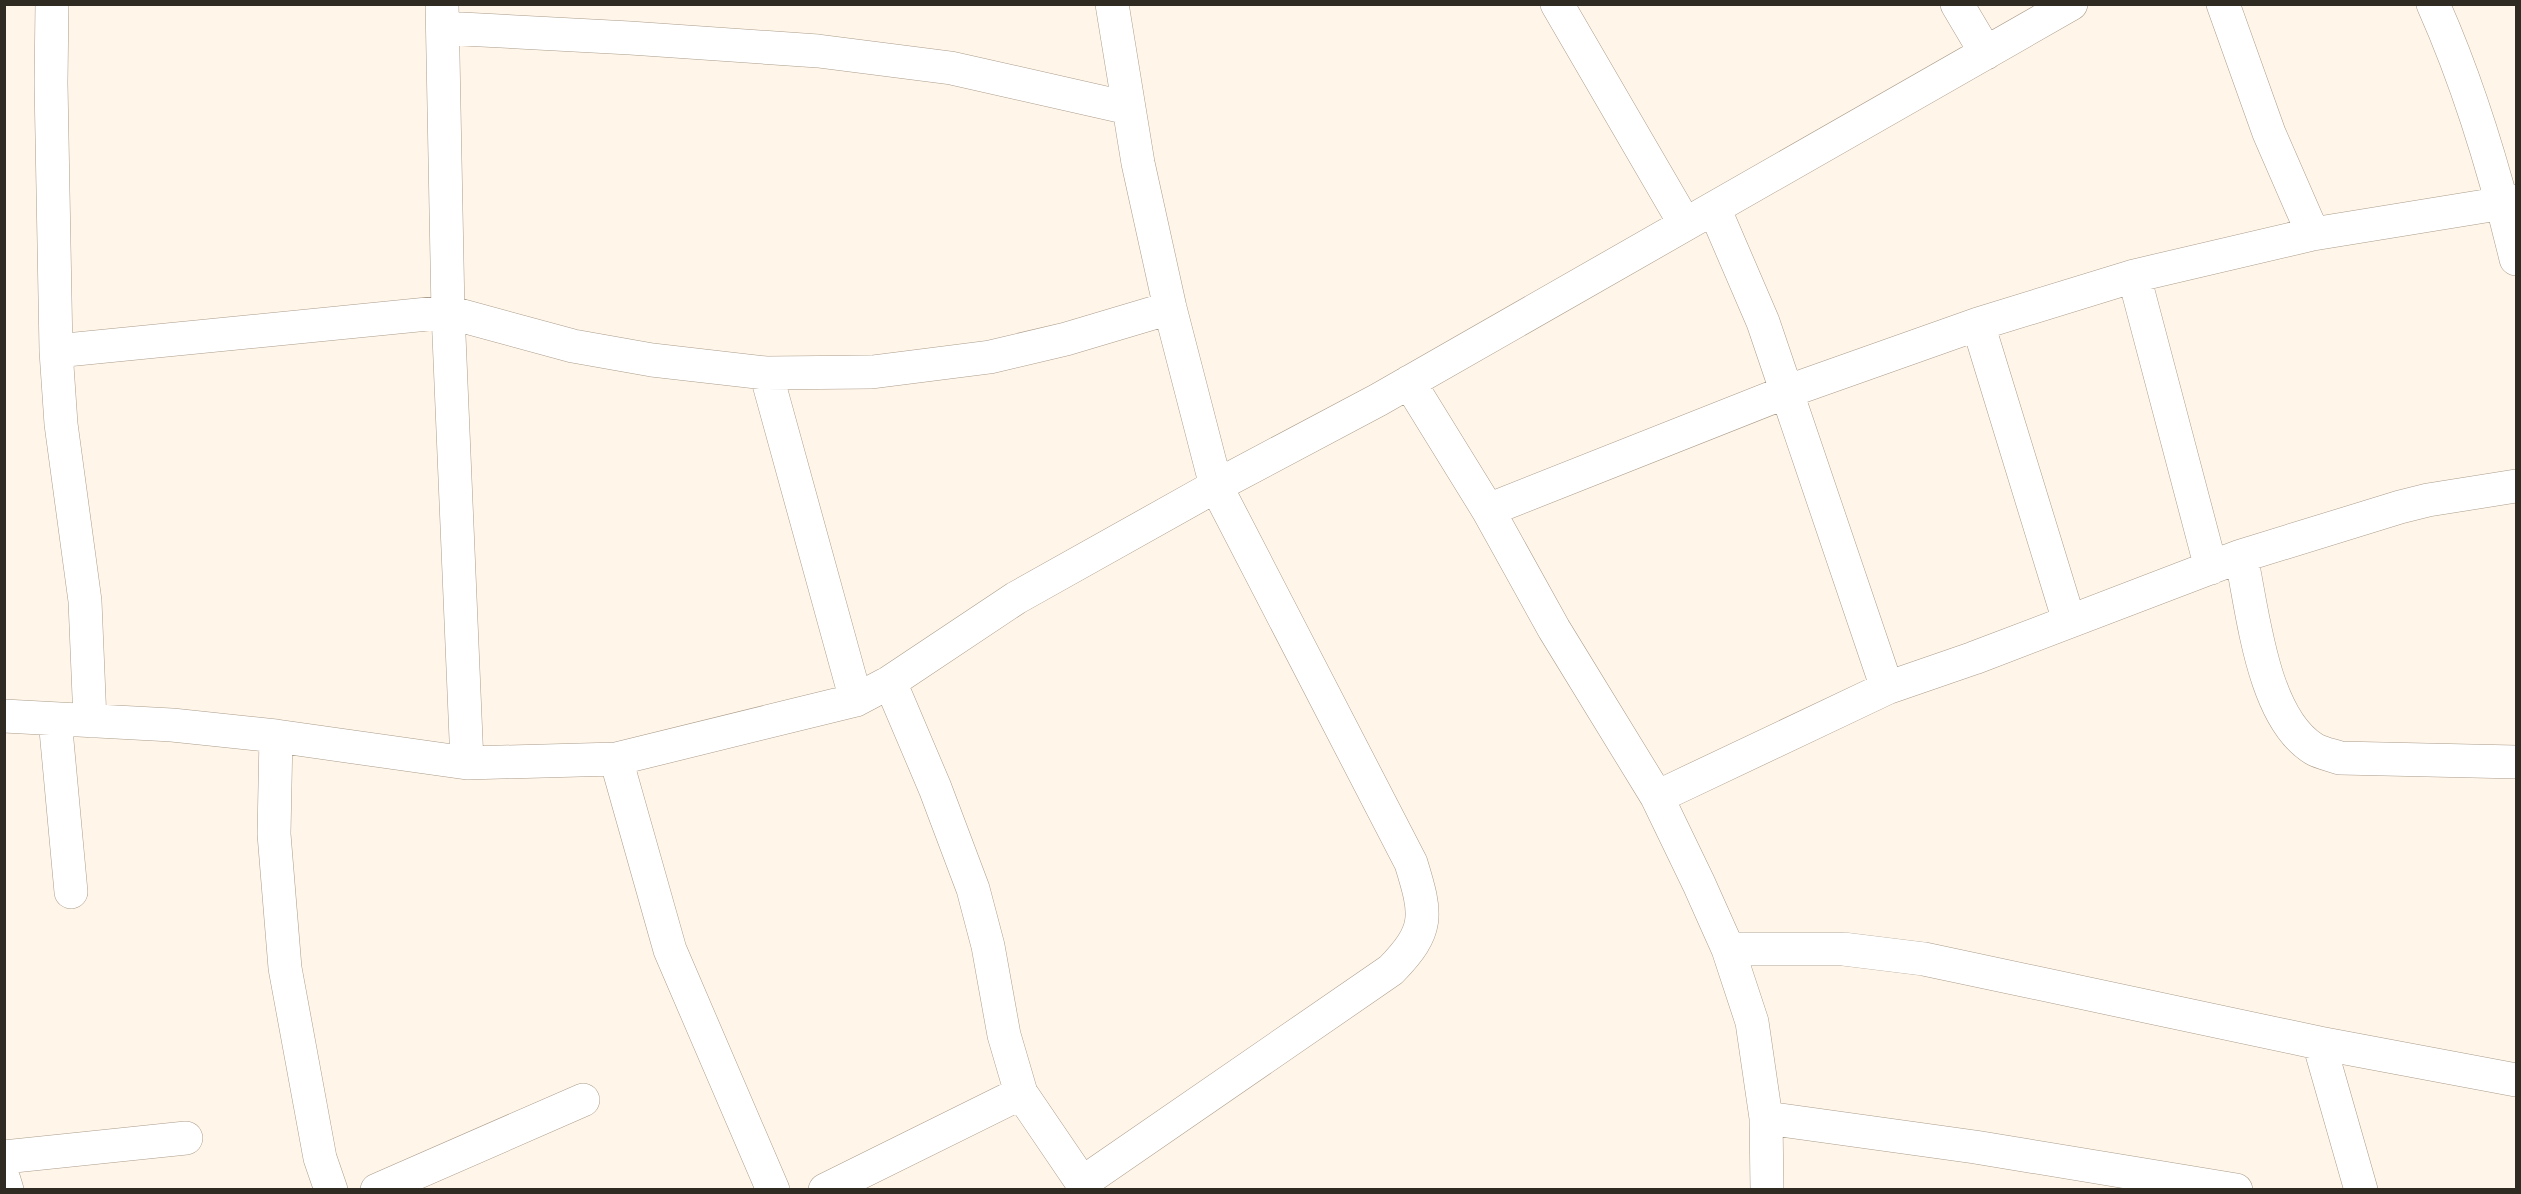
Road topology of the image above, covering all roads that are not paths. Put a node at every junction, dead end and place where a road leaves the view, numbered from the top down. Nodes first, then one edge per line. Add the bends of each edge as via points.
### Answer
1 (52, 4) edge
2 (1112, 4) edge
3 (1557, 4) edge
4 (1957, 4) edge
5 (2071, 4) edge
6 (2223, 4) edge
7 (2433, 4) edge
8 (443, 16) edge
9 (1986, 53) junction
10 (1128, 108) junction
11 (2510, 202) edge
12 (1714, 207) junction
13 (1685, 224) junction
14 (2313, 234) junction
15 (2517, 258) edge
16 (2134, 276) junction
17 (1170, 308) junction
18 (448, 312) junction
19 (1978, 324) junction
20 (56, 351) junction
21 (766, 373) junction
22 (1409, 382) junction
23 (1786, 392) junction
24 (1216, 486) junction
25 (2517, 486) edge
26 (1488, 510) junction
27 (2241, 556) junction
28 (2211, 568) junction
29 (2069, 621) junction
30 (890, 682) junction
31 (1887, 688) junction
32 (856, 700) junction
33 (4, 716) edge
34 (55, 719) junction
35 (90, 721) junction
36 (276, 736) junction
37 (616, 759) junction
38 (2517, 762) edge
39 (467, 763) junction
40 (1657, 796) junction
41 (71, 891) dead end
42 (1728, 949) junction
43 (2319, 1043) junction
44 (2517, 1080) edge
45 (1021, 1093) junction
46 (583, 1100) dead end
47 (1766, 1118) junction
48 (186, 1138) dead end
49 (4, 1157) edge
50 (4, 1180) edge
51 (1084, 1186) edge
52 (2183, 1186) edge
53 (1761, 1188) edge
54 (7, 1190) edge
55 (331, 1190) edge
56 (377, 1190) edge
57 (773, 1190) edge
58 (825, 1190) edge
59 (2236, 1190) edge
60 (2361, 1190) edge

1 - 20 street
2 - 10 street
3 - 13 street
4 - 9 street
5 - 9 street
6 - 14 street via 2269,133
7 - 11 street
8 - 10 street via 630,38 818,51 951,68
8 - 18 street
9 - 12 street
10 - 17 street
11 - 14 street
11 - 15 street
12 - 13 street
12 - 23 street via 1763,322
13 - 22 street
14 - 16 street
16 - 19 street
16 - 28 street
17 - 21 street via 990,357 872,372
17 - 24 street
18 - 20 street
18 - 21 street via 573,346
18 - 39 street
19 - 23 street
19 - 29 street
20 - 35 street via 61,424 85,601
21 - 32 street
22 - 24 street
22 - 26 street
23 - 26 street
23 - 31 street
24 - 30 street via 1016,598
24 - 51 street via 1411,863 1422,907 1420,934 1391,970
25 - 27 street via 2409,504
26 - 40 street via 1554,629
27 - 28 street
27 - 38 street via 2265,676 2296,734 2314,750 2340,758
28 - 29 street
29 - 31 street
30 - 32 street
30 - 45 street via 974,889 1004,1035
31 - 40 street
32 - 37 street
33 - 34 street
34 - 35 street
34 - 41 street
35 - 36 street
36 - 39 street
36 - 55 street via 274,834 285,968 320,1158
37 - 39 street
37 - 57 street via 670,950
40 - 42 street
42 - 43 street via 1843,949 1924,959
42 - 47 street via 1752,1022
43 - 44 street
43 - 60 street
45 - 51 street
45 - 58 street
46 - 56 street
47 - 52 street via 1975,1147
47 - 53 street
48 - 49 street
50 - 54 street
52 - 59 street

